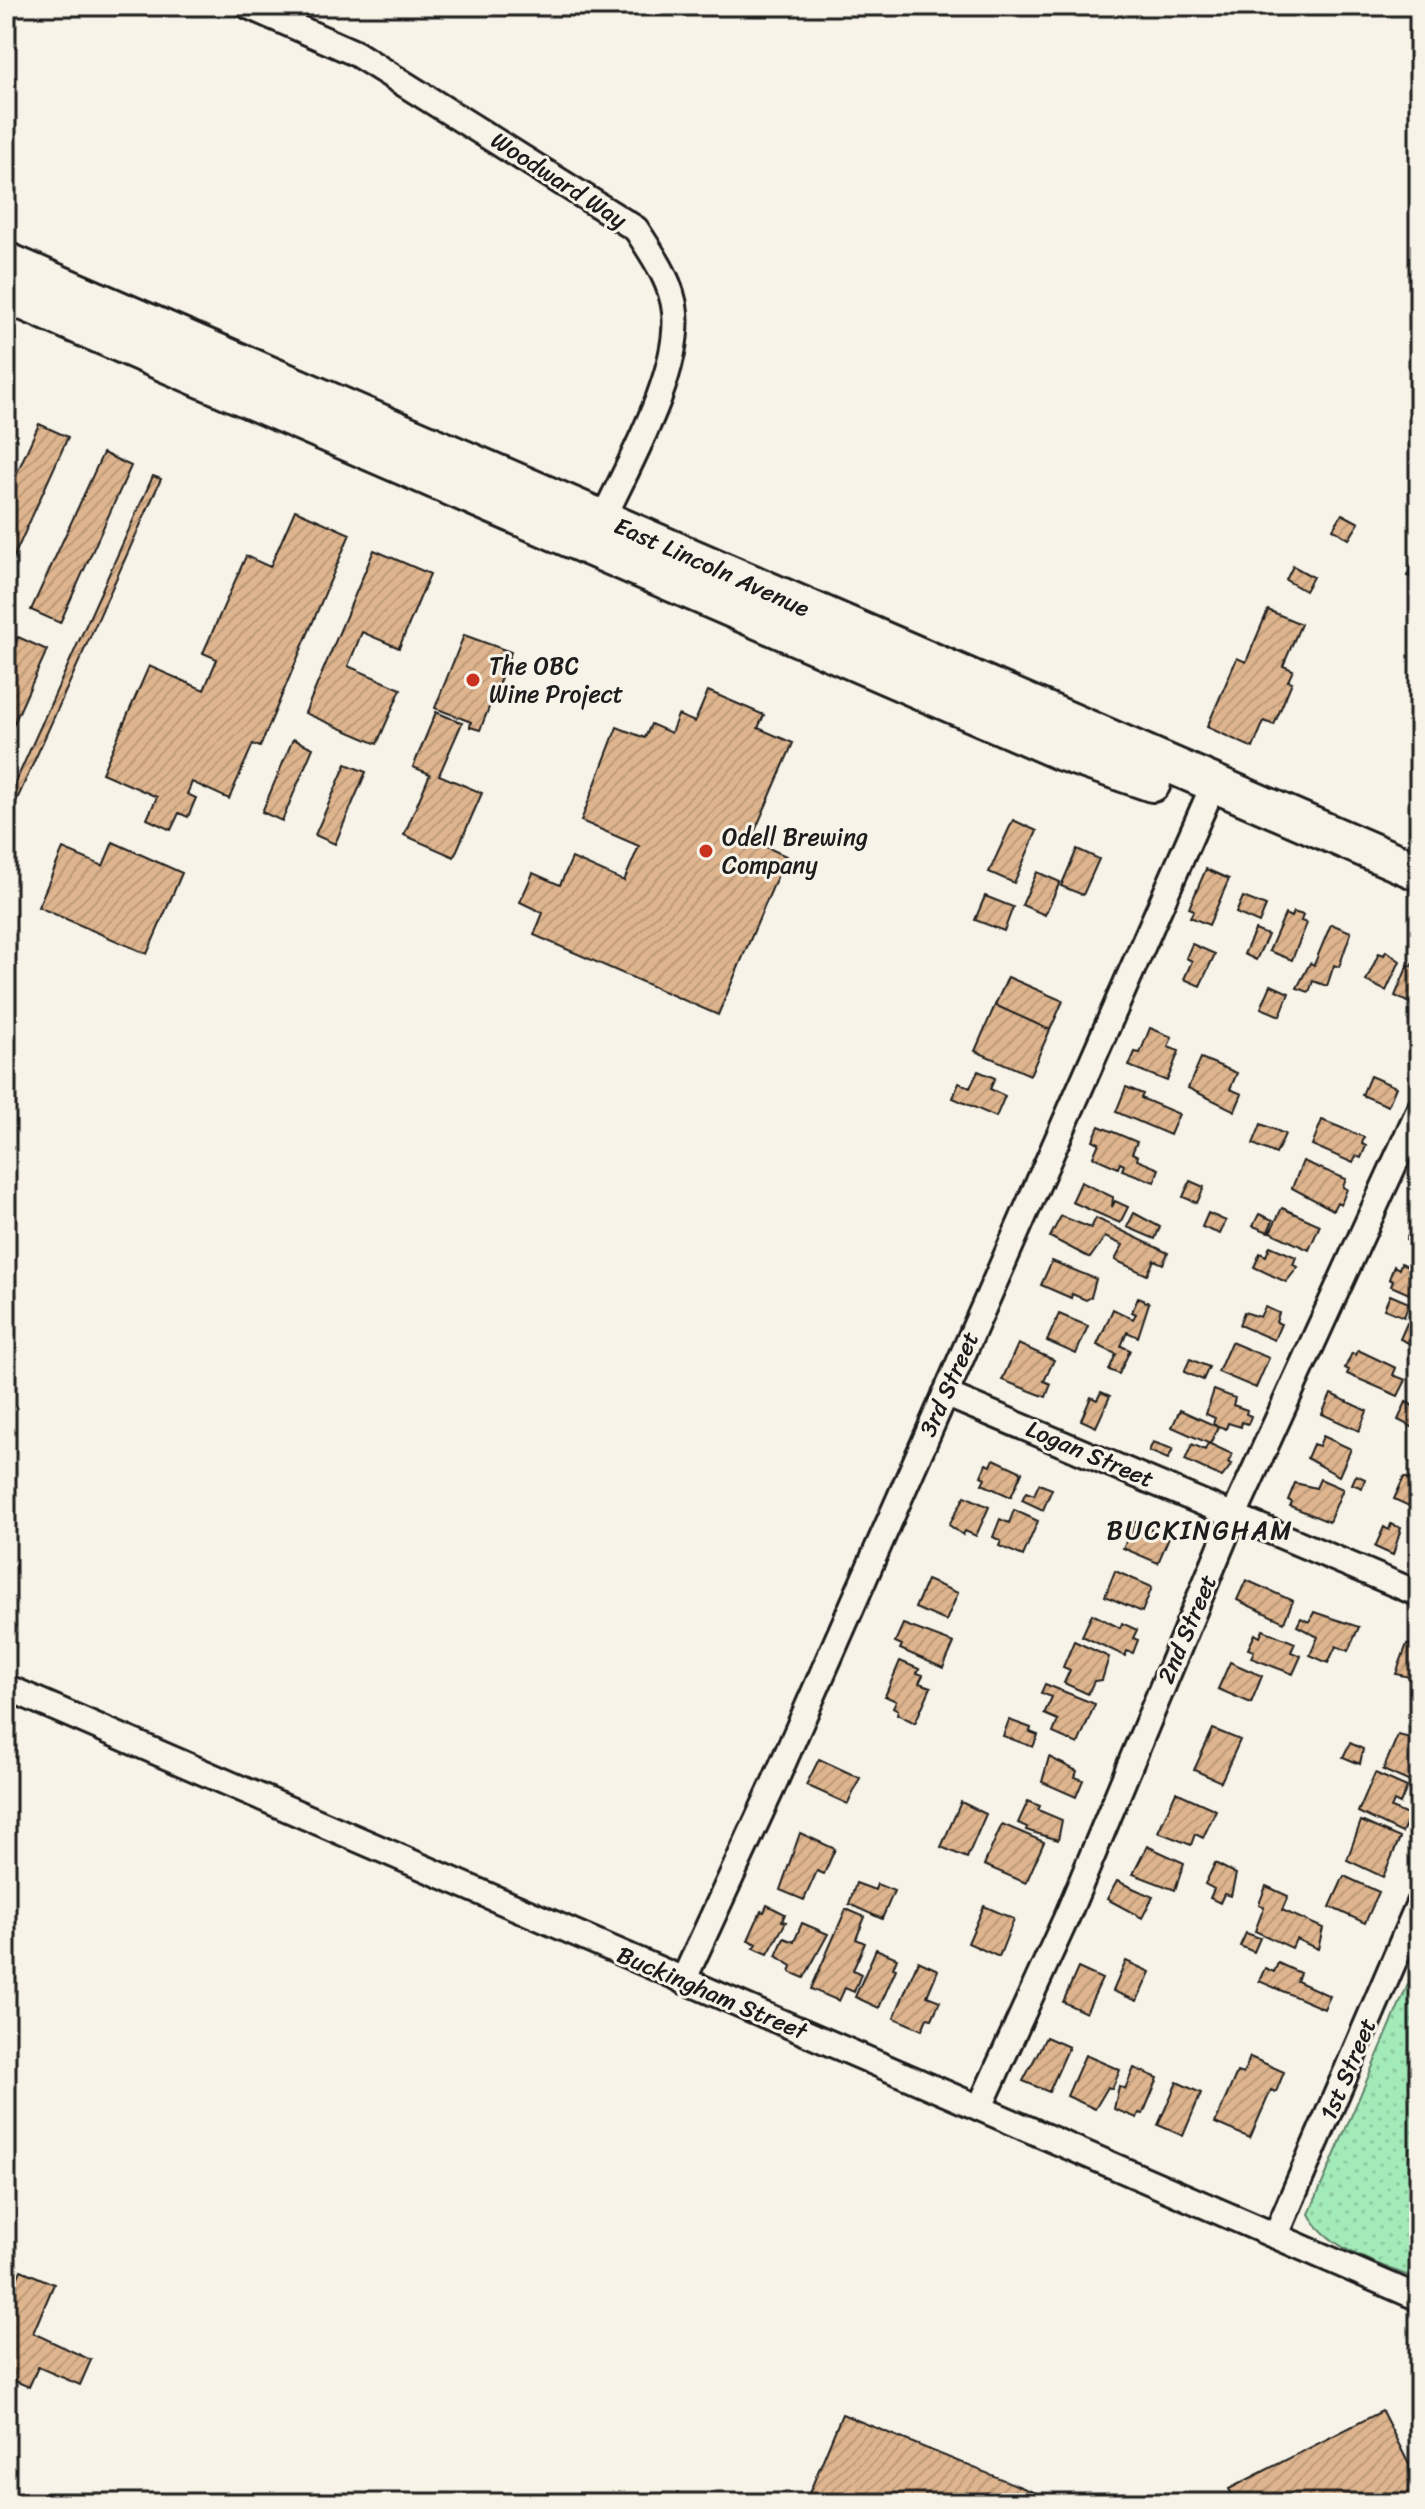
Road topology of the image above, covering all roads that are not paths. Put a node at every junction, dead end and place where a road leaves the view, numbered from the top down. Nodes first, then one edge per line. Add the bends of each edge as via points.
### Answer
1 (248, 6) edge
2 (6, 261) edge
3 (6, 294) edge
4 (603, 519) junction
5 (1209, 795) junction
6 (1419, 872) edge
7 (1419, 895) edge
8 (1419, 1110) edge
9 (945, 1394) junction
10 (1234, 1515) junction
11 (1419, 1594) edge
12 (6, 1687) edge
13 (1419, 1903) edge
14 (683, 1981) junction
15 (980, 2107) junction
16 (1276, 2235) junction
17 (1419, 2298) edge

1 - 4 street, Woodward Way via 355,53 636,229 664,272 675,311 673,354
2 - 4 street, East Lincoln Avenue
3 - 5 street, East Lincoln Avenue via 1062,752
4 - 5 street, East Lincoln Avenue
5 - 6 street, East Lincoln Avenue
5 - 7 street, East Lincoln Avenue
5 - 9 street, 3rd Street
8 - 10 street, 2nd Street
9 - 10 street, Logan Street
9 - 14 street, 3rd Street
10 - 11 street, Logan Street
10 - 15 street, 2nd Street via 1068,1914
12 - 14 street, Buckingham Street
13 - 16 street, 1st Street
14 - 15 street, Buckingham Street
15 - 16 street, Buckingham Street
16 - 17 street, Buckingham Street

